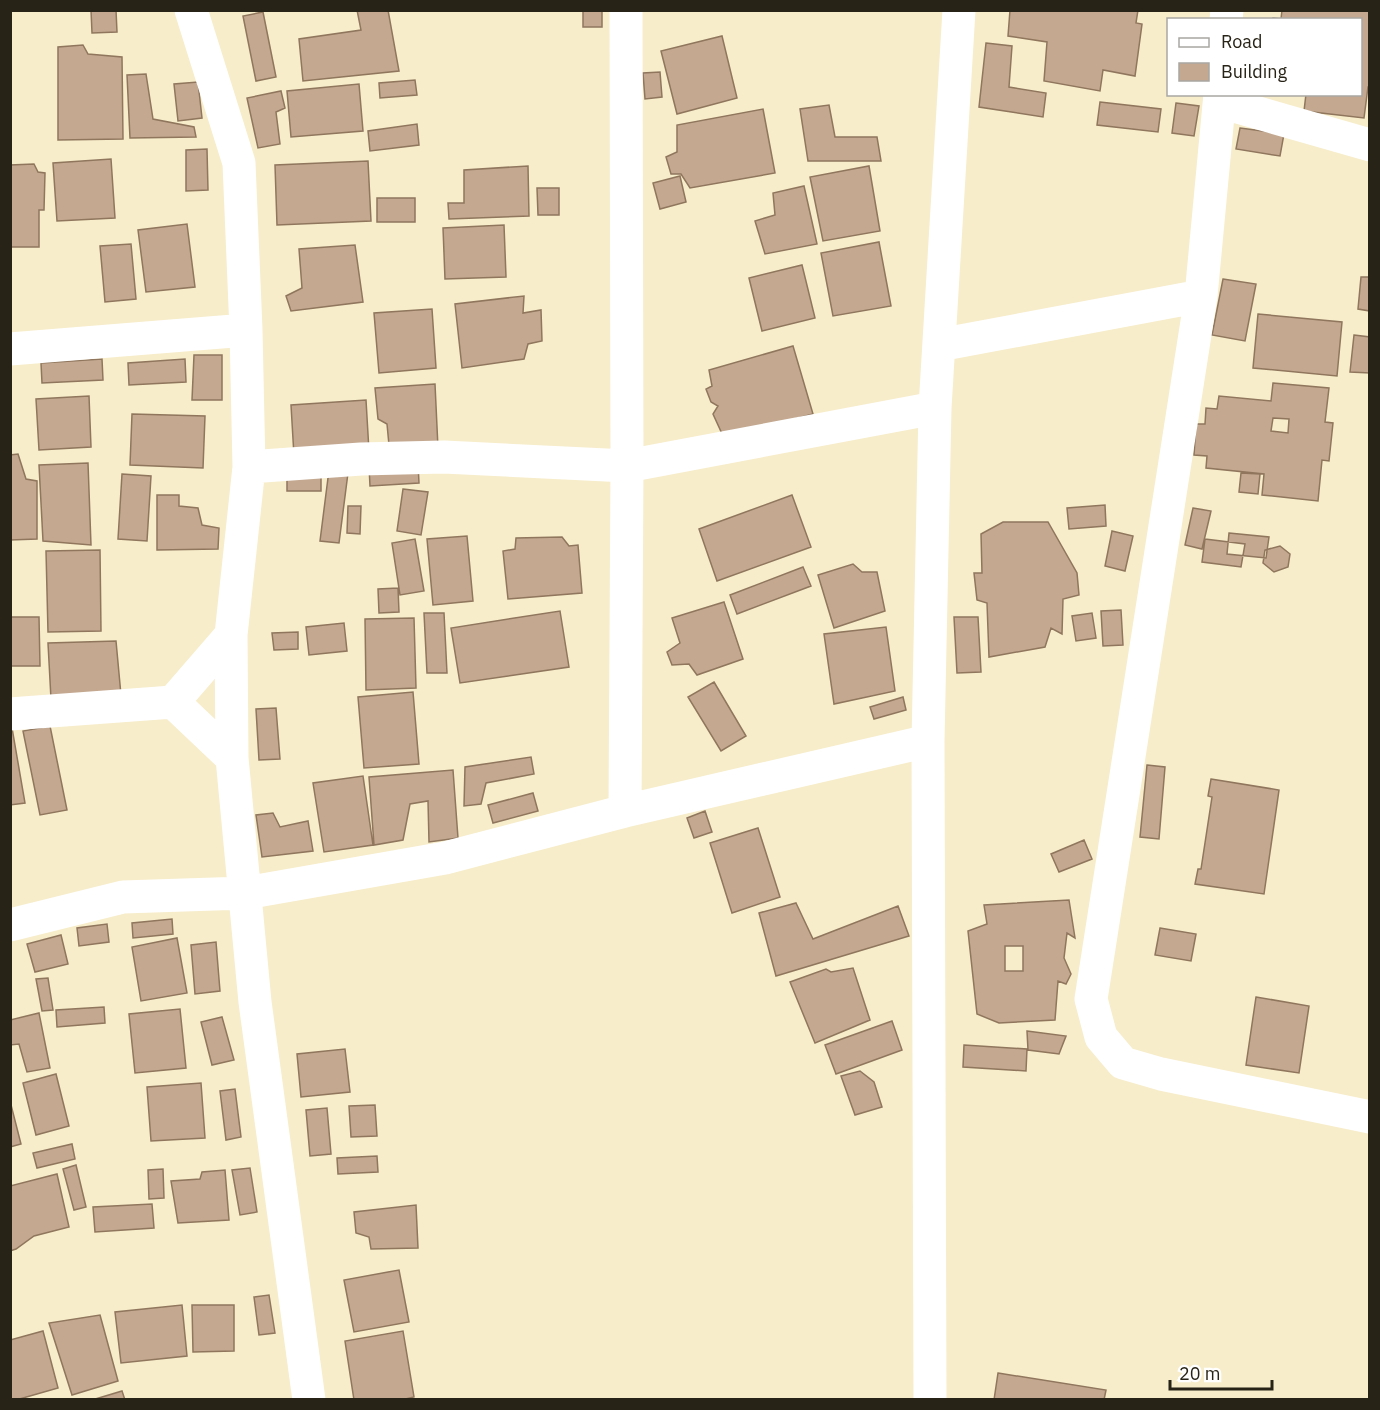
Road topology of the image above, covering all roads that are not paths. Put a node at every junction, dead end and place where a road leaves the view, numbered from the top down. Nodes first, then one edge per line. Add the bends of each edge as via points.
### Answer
1 (191, 10) edge
2 (626, 10) edge
3 (959, 10) edge
4 (1220, 98) edge
5 (1370, 145) edge
6 (1201, 296) junction
7 (246, 330) junction
8 (939, 345) junction
9 (10, 349) edge
10 (936, 408) junction
11 (627, 466) junction
12 (249, 467) junction
13 (231, 635) junction
14 (173, 702) junction
15 (10, 714) edge
16 (928, 741) junction
17 (232, 758) junction
18 (625, 812) junction
19 (245, 894) junction
20 (10, 925) edge
21 (1370, 1117) edge
22 (309, 1400) edge
23 (930, 1400) edge

1 - 7 street via 238,163
2 - 11 street
3 - 8 street
4 - 5 street
4 - 6 street
6 - 8 street
6 - 21 street via 1091,999 1101,1037 1124,1063
7 - 9 street
7 - 12 street
8 - 10 street
10 - 11 street
10 - 16 street
11 - 12 street via 444,457
11 - 18 street
12 - 13 street
13 - 14 street
13 - 17 street
14 - 15 street
14 - 17 street
16 - 18 street
16 - 23 street
17 - 19 street
18 - 19 street via 446,858
19 - 20 street via 123,897
19 - 22 street via 255,1002

